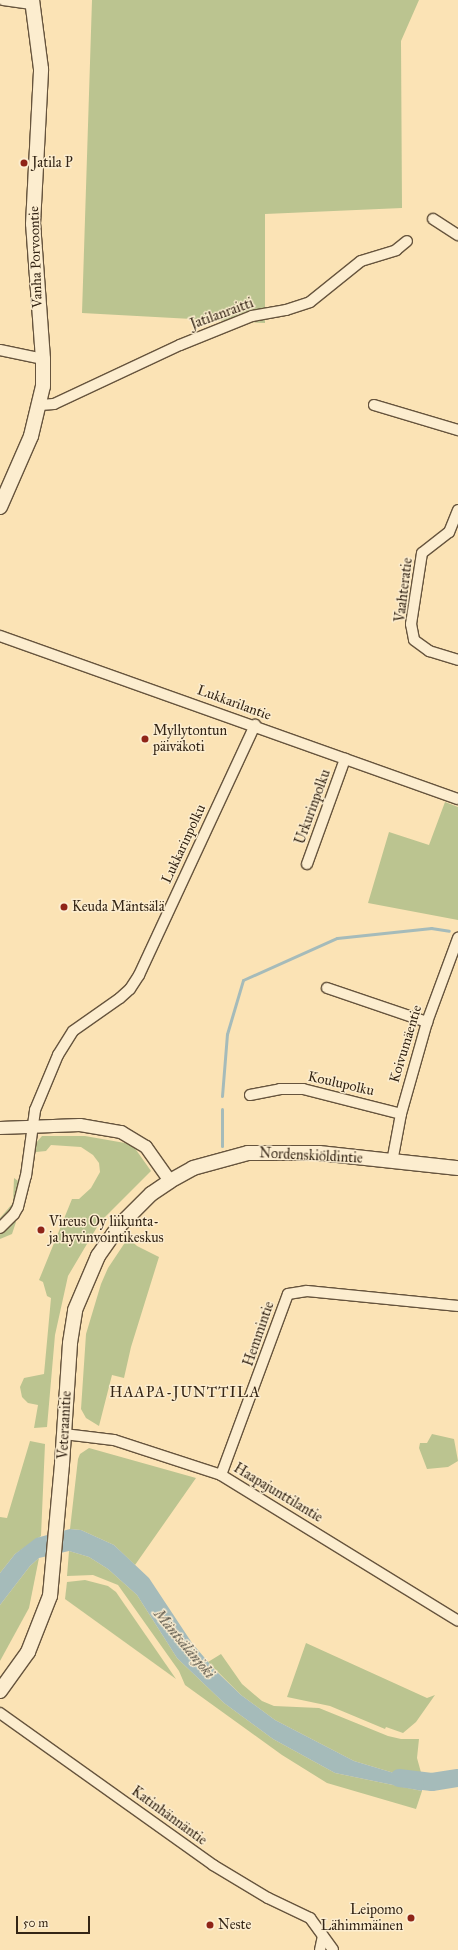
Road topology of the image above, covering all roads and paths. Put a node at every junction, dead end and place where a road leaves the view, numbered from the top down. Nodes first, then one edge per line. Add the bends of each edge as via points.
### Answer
1 (3, 0) edge
2 (32, 2) edge
3 (433, 219) dead end
4 (458, 235) edge
5 (407, 241) dead end
6 (0, 350) edge
7 (43, 359) junction
8 (40, 405) junction
9 (374, 405) dead end
10 (458, 430) edge
11 (0, 507) edge
12 (458, 510) edge
13 (0, 636) edge
14 (458, 660) edge
15 (255, 726) junction
16 (345, 759) junction
17 (458, 799) edge
18 (307, 864) dead end
19 (458, 938) edge
20 (326, 988) dead end
21 (427, 1022) junction
22 (250, 1096) dead end
23 (401, 1114) junction
24 (32, 1127) junction
25 (0, 1128) edge
26 (392, 1162) junction
27 (458, 1168) edge
28 (170, 1181) junction
29 (0, 1228) edge
30 (458, 1306) edge
31 (64, 1434) junction
32 (221, 1475) junction
33 (458, 1621) edge
34 (0, 1691) edge
35 (0, 1712) edge
36 (323, 1936) junction
37 (320, 1950) edge
38 (333, 1950) edge

1 - 2 street
2 - 7 main road, Vanha Porvoontie via 41,69 33,224
3 - 4 street
5 - 8 street, Jatilanraitti via 396,250 362,261 310,302 286,310 252,316 172,348 54,404
6 - 7 street
7 - 8 main road, Vanha Porvoontie
8 - 11 main road, Vanha Porvoontie via 30,436
9 - 10 street
12 - 14 street, Vaahteratie via 449,532 422,554 411,624 414,640 429,651
13 - 15 street, Lukkarilantie
15 - 16 street, Lukkarilantie
15 - 24 street, Lukkarinpolku via 139,975 130,989 73,1031 64,1043 41,1094
16 - 17 street, Lukkarilantie
16 - 18 street, Urkurinpolku
19 - 21 street, Koivumäentie
20 - 21 street
21 - 23 street, Koivumäentie
22 - 23 street, Koulupolku via 280,1089 303,1089
23 - 26 street, Koivumäentie
24 - 25 street
24 - 28 street via 80,1125 121,1132 146,1147
24 - 29 street, Lukkarinpolku via 26,1176 18,1207
26 - 27 main road, Nordenskiöldintie
26 - 28 main road, Nordenskiöldintie via 319,1153 248,1152 193,1168
28 - 31 main road, Veteraanitie via 151,1194 120,1225 98,1256 75,1310 70,1343
30 - 32 street, Hemmintie via 307,1291 288,1294
31 - 32 street, Haapajunttilantie via 114,1440
31 - 34 main road, Veteraanitie via 50,1596 37,1635
32 - 33 street, Haapajunttilantie
35 - 36 street, Katinhännäntie via 213,1866 268,1898 310,1918
36 - 37 street
36 - 38 street, Katinhännäntie

